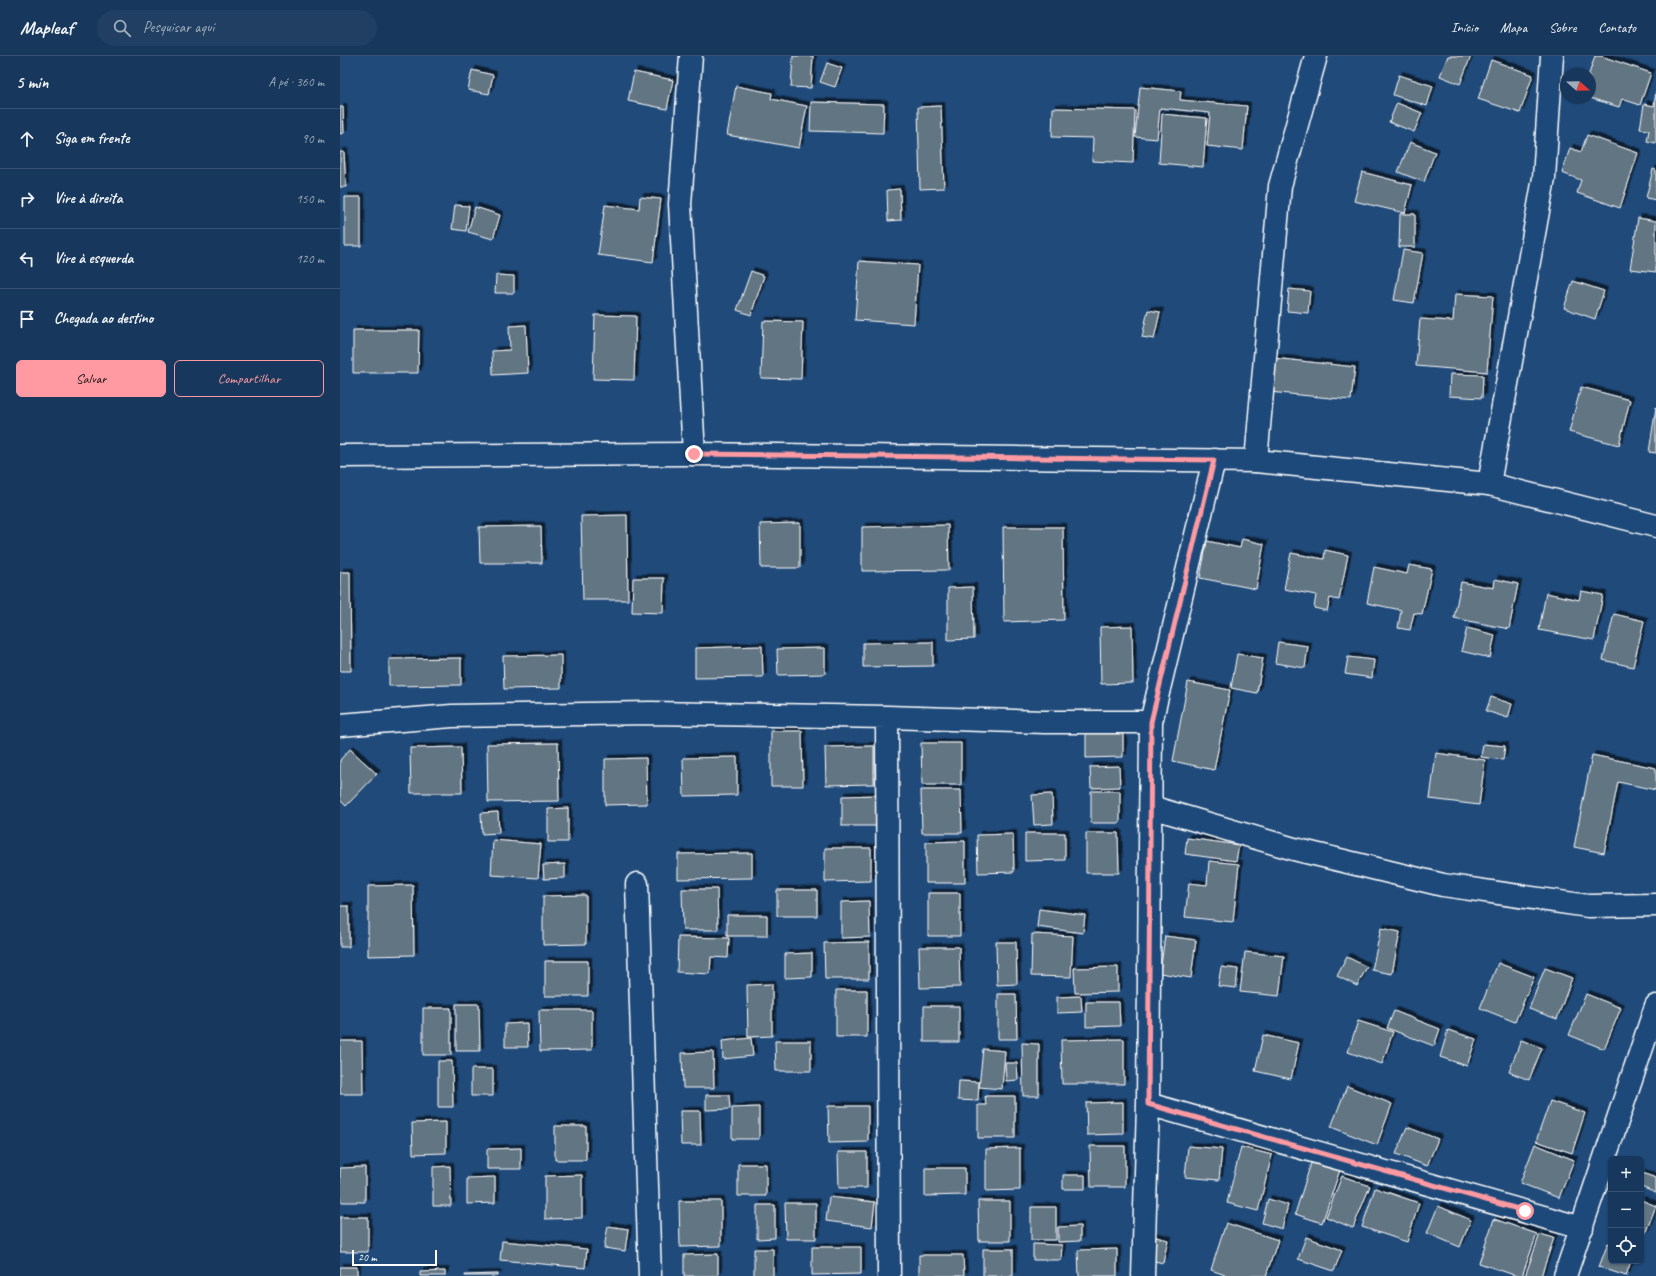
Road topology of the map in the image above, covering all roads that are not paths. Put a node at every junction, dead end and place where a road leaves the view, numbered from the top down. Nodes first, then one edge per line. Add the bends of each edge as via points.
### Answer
1 (691, 56) edge
2 (1316, 56) edge
3 (1552, 56) edge
4 (694, 454) junction
5 (340, 456) edge
6 (1214, 460) junction
7 (1256, 461) junction
8 (1489, 484) junction
9 (1656, 526) edge
10 (887, 717) junction
11 (1151, 722) junction
12 (340, 725) edge
13 (1151, 807) junction
14 (637, 884) dead end
15 (1656, 905) edge
16 (1656, 1006) edge
17 (1148, 1104) junction
18 (1582, 1228) junction
19 (650, 1276) edge
20 (888, 1276) edge
21 (1144, 1276) edge
22 (1565, 1276) edge

1 - 4 street via 680,204
2 - 7 street via 1280,186
3 - 8 street via 1544,178
4 - 5 street
4 - 6 street
6 - 7 street
6 - 11 street
7 - 8 street
8 - 9 street
10 - 11 street via 1045,722
10 - 12 street via 651,713 452,716
10 - 20 street
11 - 13 street
13 - 15 street via 1294,849 1443,885 1588,906
13 - 17 street
14 - 19 street
16 - 18 street
17 - 18 street
17 - 21 street
18 - 22 street

